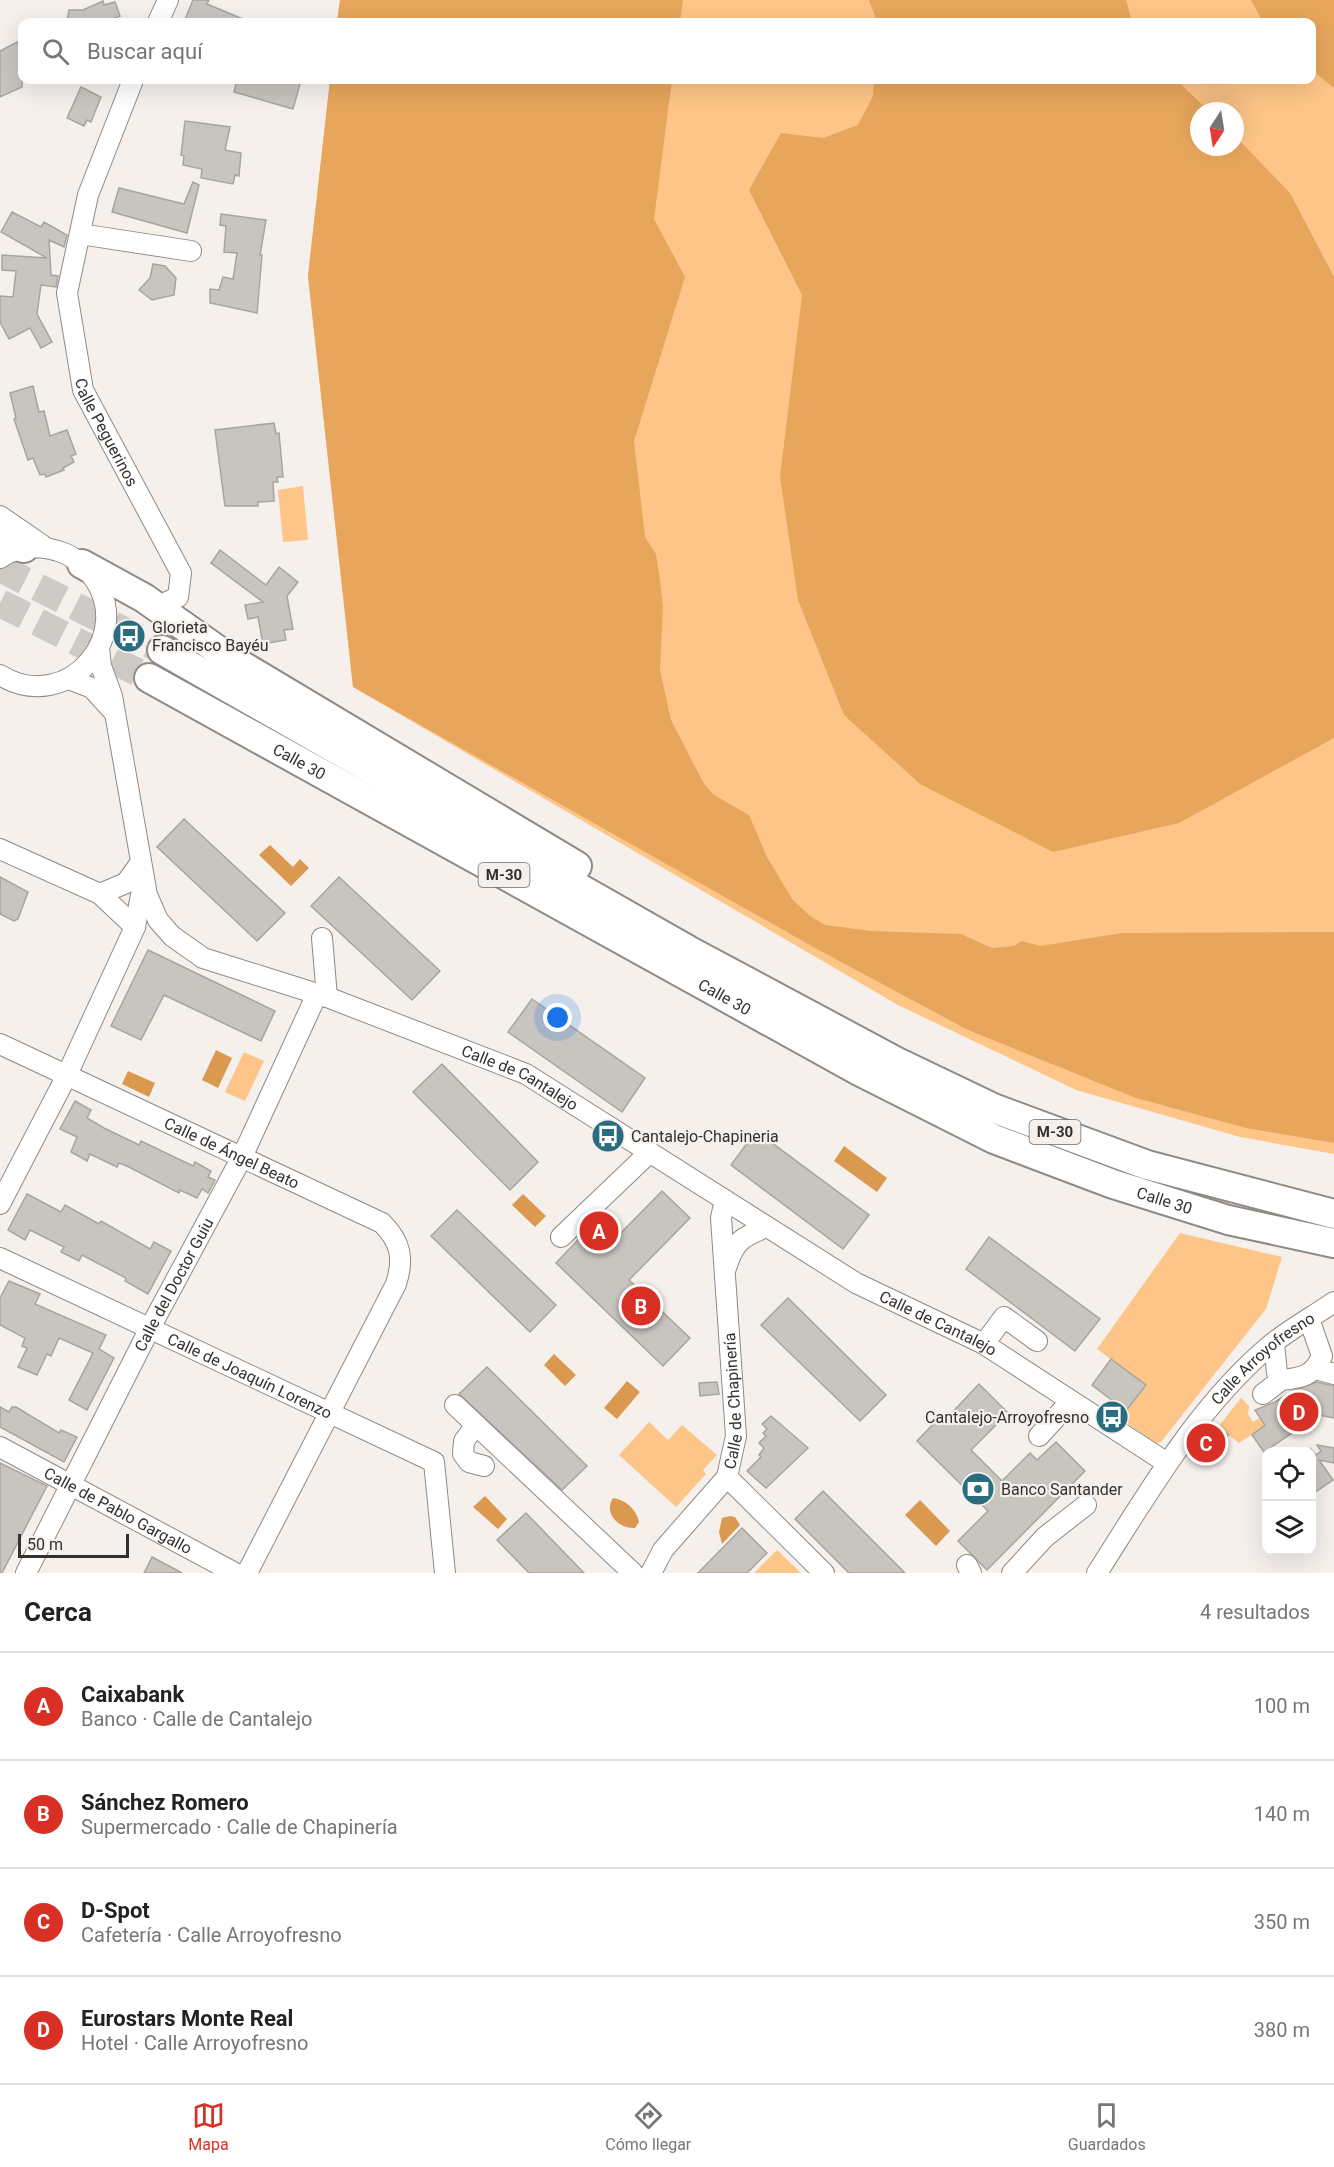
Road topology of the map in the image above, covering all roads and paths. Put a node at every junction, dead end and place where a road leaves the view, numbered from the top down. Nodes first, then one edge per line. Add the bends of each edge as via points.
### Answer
1 (168, 0) edge
2 (160, 18) edge
3 (131, 84) edge
4 (80, 234) junction
5 (191, 251) dead end
6 (0, 516) edge
7 (17, 549) edge
8 (82, 564) junction
9 (156, 608) junction
10 (99, 648) junction
11 (162, 650) tunnel mouth
12 (0, 675) edge
13 (149, 678) tunnel mouth
14 (69, 679) junction
15 (114, 714) junction
16 (0, 849) edge
17 (142, 871) junction
18 (99, 894) junction
19 (158, 920) junction
20 (135, 927) junction
21 (322, 938) dead end
22 (322, 996) junction
23 (793, 1004) junction
24 (0, 1044) edge
25 (66, 1077) junction
26 (650, 1152) junction
27 (242, 1157) junction
28 (725, 1200) junction
29 (0, 1204) edge
30 (1334, 1214) edge
31 (767, 1227) junction
32 (561, 1237) dead end
33 (1334, 1243) edge
34 (0, 1258) edge
35 (724, 1274) junction
36 (1334, 1302) edge
37 (1309, 1319) junction
38 (150, 1328) junction
39 (1037, 1341) dead end
40 (1274, 1343) junction
41 (984, 1344) junction
42 (1325, 1371) edge
43 (1281, 1380) junction
44 (1263, 1394) dead end
45 (1071, 1401) junction
46 (455, 1406) dead end
47 (327, 1414) junction
48 (476, 1425) junction
49 (1039, 1436) dead end
50 (0, 1447) edge
51 (1167, 1463) junction
52 (484, 1466) dead end
53 (727, 1477) junction
54 (72, 1486) junction
55 (1086, 1505) dead end
56 (26, 1573) edge
57 (235, 1573) edge
58 (247, 1573) edge
59 (445, 1573) edge
60 (633, 1573) edge
61 (651, 1573) edge
62 (824, 1573) edge
63 (1012, 1573) edge
64 (1097, 1573) edge

1 - 2 street
3 - 4 street, Calle Peguerinos via 88,195
4 - 5 street
4 - 9 street, Calle Peguerinos via 67,293 83,390 181,573 178,597
6 - 7 street
7 - 8 street via 64,552
8 - 9 highway
8 - 10 street via 96,580 105,603 106,630
9 - 23 highway via 226,656 539,842
10 - 14 street via 88,664
10 - 15 street, Calle de Cantalejo
11 - 23 highway, Calle 30 / M-30 via 688,950
12 - 14 street via 31,686
13 - 33 highway, Calle 30 / M-30 via 860,1071 994,1139 1113,1184 1217,1216
14 - 15 street, Calle de Cantalejo via 92,687
15 - 17 street, Calle de Cantalejo
16 - 18 street
17 - 18 street via 126,883
17 - 19 street, Calle de Cantalejo
17 - 20 street
18 - 20 street
19 - 20 street
19 - 22 street, Calle de Cantalejo via 186,949 203,958 246,963
20 - 25 street
21 - 22 street
22 - 26 street, Calle de Cantalejo via 526,1074
22 - 27 street, Calle del Doctor Guiu
23 - 30 highway, Calle 30 / M-30 via 899,1063 993,1108 1064,1136 1147,1165
24 - 25 street, Calle de Ángel Beato
25 - 27 street, Calle de Ángel Beato
25 - 29 street
26 - 28 street, Calle de Cantalejo
26 - 32 street
27 - 38 street, Calle del Doctor Guiu
27 - 47 street, Calle de Ángel Beato via 382,1223 398,1243 401,1262 396,1284
28 - 31 street, Calle de Cantalejo
28 - 35 street, Calle de Chapinería via 721,1218
31 - 35 street, Calle de Chapinería via 747,1234 732,1248
31 - 41 street, Calle de Cantalejo via 856,1283
34 - 38 street, Calle de Joaquín Lorenzo
35 - 53 street, Calle de Chapinería via 736,1436
36 - 37 street, Calle Arroyofresno
37 - 40 street, Calle Arroyofresno
37 - 42 street
38 - 47 street, Calle de Joaquín Lorenzo
38 - 54 street, Calle del Doctor Guiu
39 - 41 street via 1004,1317
40 - 43 street
40 - 51 street, Calle Arroyofresno via 1230,1385
41 - 45 street, Calle de Cantalejo
42 - 43 street
43 - 44 street
45 - 49 street
45 - 51 street, Calle de Cantalejo
46 - 48 street
47 - 58 street, Calle de Ángel Beato
47 - 59 street, Calle de Joaquín Lorenzo via 434,1462
48 - 52 street via 464,1441 463,1454 469,1462
48 - 60 street
50 - 54 street, Calle de Pablo Gargallo
51 - 64 street, Calle Arroyofresno
53 - 61 street, Calle de Chapinería via 663,1550
53 - 62 street
54 - 56 street, Calle del Doctor Guiu
54 - 57 street, Calle de Pablo Gargallo
55 - 63 street via 1045,1537

